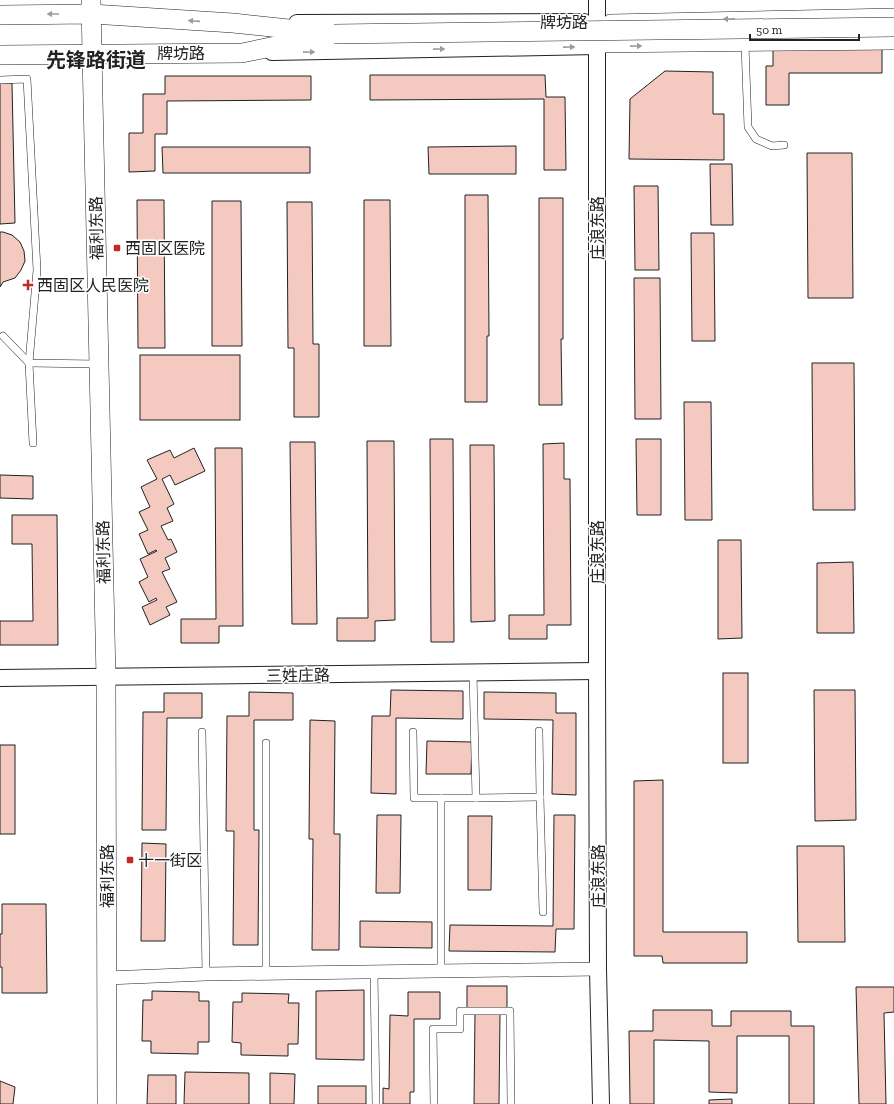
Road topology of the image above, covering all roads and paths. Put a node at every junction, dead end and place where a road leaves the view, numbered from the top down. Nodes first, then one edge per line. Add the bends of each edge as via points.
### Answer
1 (597, 0) edge
2 (92, 7) edge
3 (0, 15) edge
4 (894, 15) edge
5 (233, 23) junction
6 (597, 26) junction
7 (894, 27) edge
8 (334, 34) junction
9 (894, 43) edge
10 (745, 45) junction
11 (597, 46) junction
12 (242, 53) junction
13 (92, 54) junction
14 (0, 55) edge
15 (0, 80) edge
16 (784, 145) dead end
17 (3, 336) dead end
18 (29, 363) junction
19 (98, 364) junction
20 (33, 443) dead end
21 (597, 671) junction
22 (473, 673) junction
23 (106, 677) junction
24 (0, 678) edge
25 (539, 731) dead end
26 (202, 732) dead end
27 (413, 732) dead end
28 (266, 743) dead end
29 (540, 797) junction
30 (441, 798) junction
31 (476, 798) junction
32 (543, 912) dead end
33 (598, 969) junction
34 (441, 971) junction
35 (374, 972) junction
36 (266, 973) junction
37 (206, 974) junction
38 (107, 978) junction
39 (107, 1104) edge
40 (376, 1104) edge
41 (434, 1104) edge
42 (511, 1104) edge
43 (601, 1104) edge

1 - 6 street, 庄浪东路
2 -> 3 main road, 牌坊路
5 -> 2 main road, 牌坊路
2 - 13 main road, 福利东路
4 -> 6 street, 牌坊路
5 - 6 street, 牌坊路
5 - 8 main road, 牌坊路
6 - 7 street
6 - 11 street, 庄浪东路
7 - 8 main road, 牌坊路, bridge
8 - 12 main road, 牌坊路
9 - 10 street, 牌坊路
11 -> 10 street, 牌坊路
10 - 16 lane via 748,127 756,139 772,146
12 -> 11 street, 牌坊路
11 - 21 street, 庄浪东路
12 - 13 main road, 牌坊路
13 - 14 main road, 牌坊路
13 - 19 main road, 福利东路
15 - 18 lane via 27,79 37,270
17 - 18 lane
18 - 19 lane
18 - 20 lane
19 - 23 main road, 福利东路
21 - 22 street, 三姓庄路
21 - 33 street, 庄浪东路
22 - 23 street, 三姓庄路
22 - 31 lane
23 - 24 street, 三姓庄路
23 - 38 main road, 福利东路
25 - 29 lane
26 - 37 lane
27 - 30 lane via 414,798
28 - 36 lane
29 - 31 lane
29 - 32 lane
30 - 31 lane
30 - 34 lane
33 - 34 street
33 - 43 street, 庄浪东路
34 - 35 street
35 - 36 street
35 - 40 lane
36 - 37 street
37 - 38 street
38 - 39 main road, 福利东路
41 - 42 lane via 433,1029 460,1029 460,1011 510,1011

